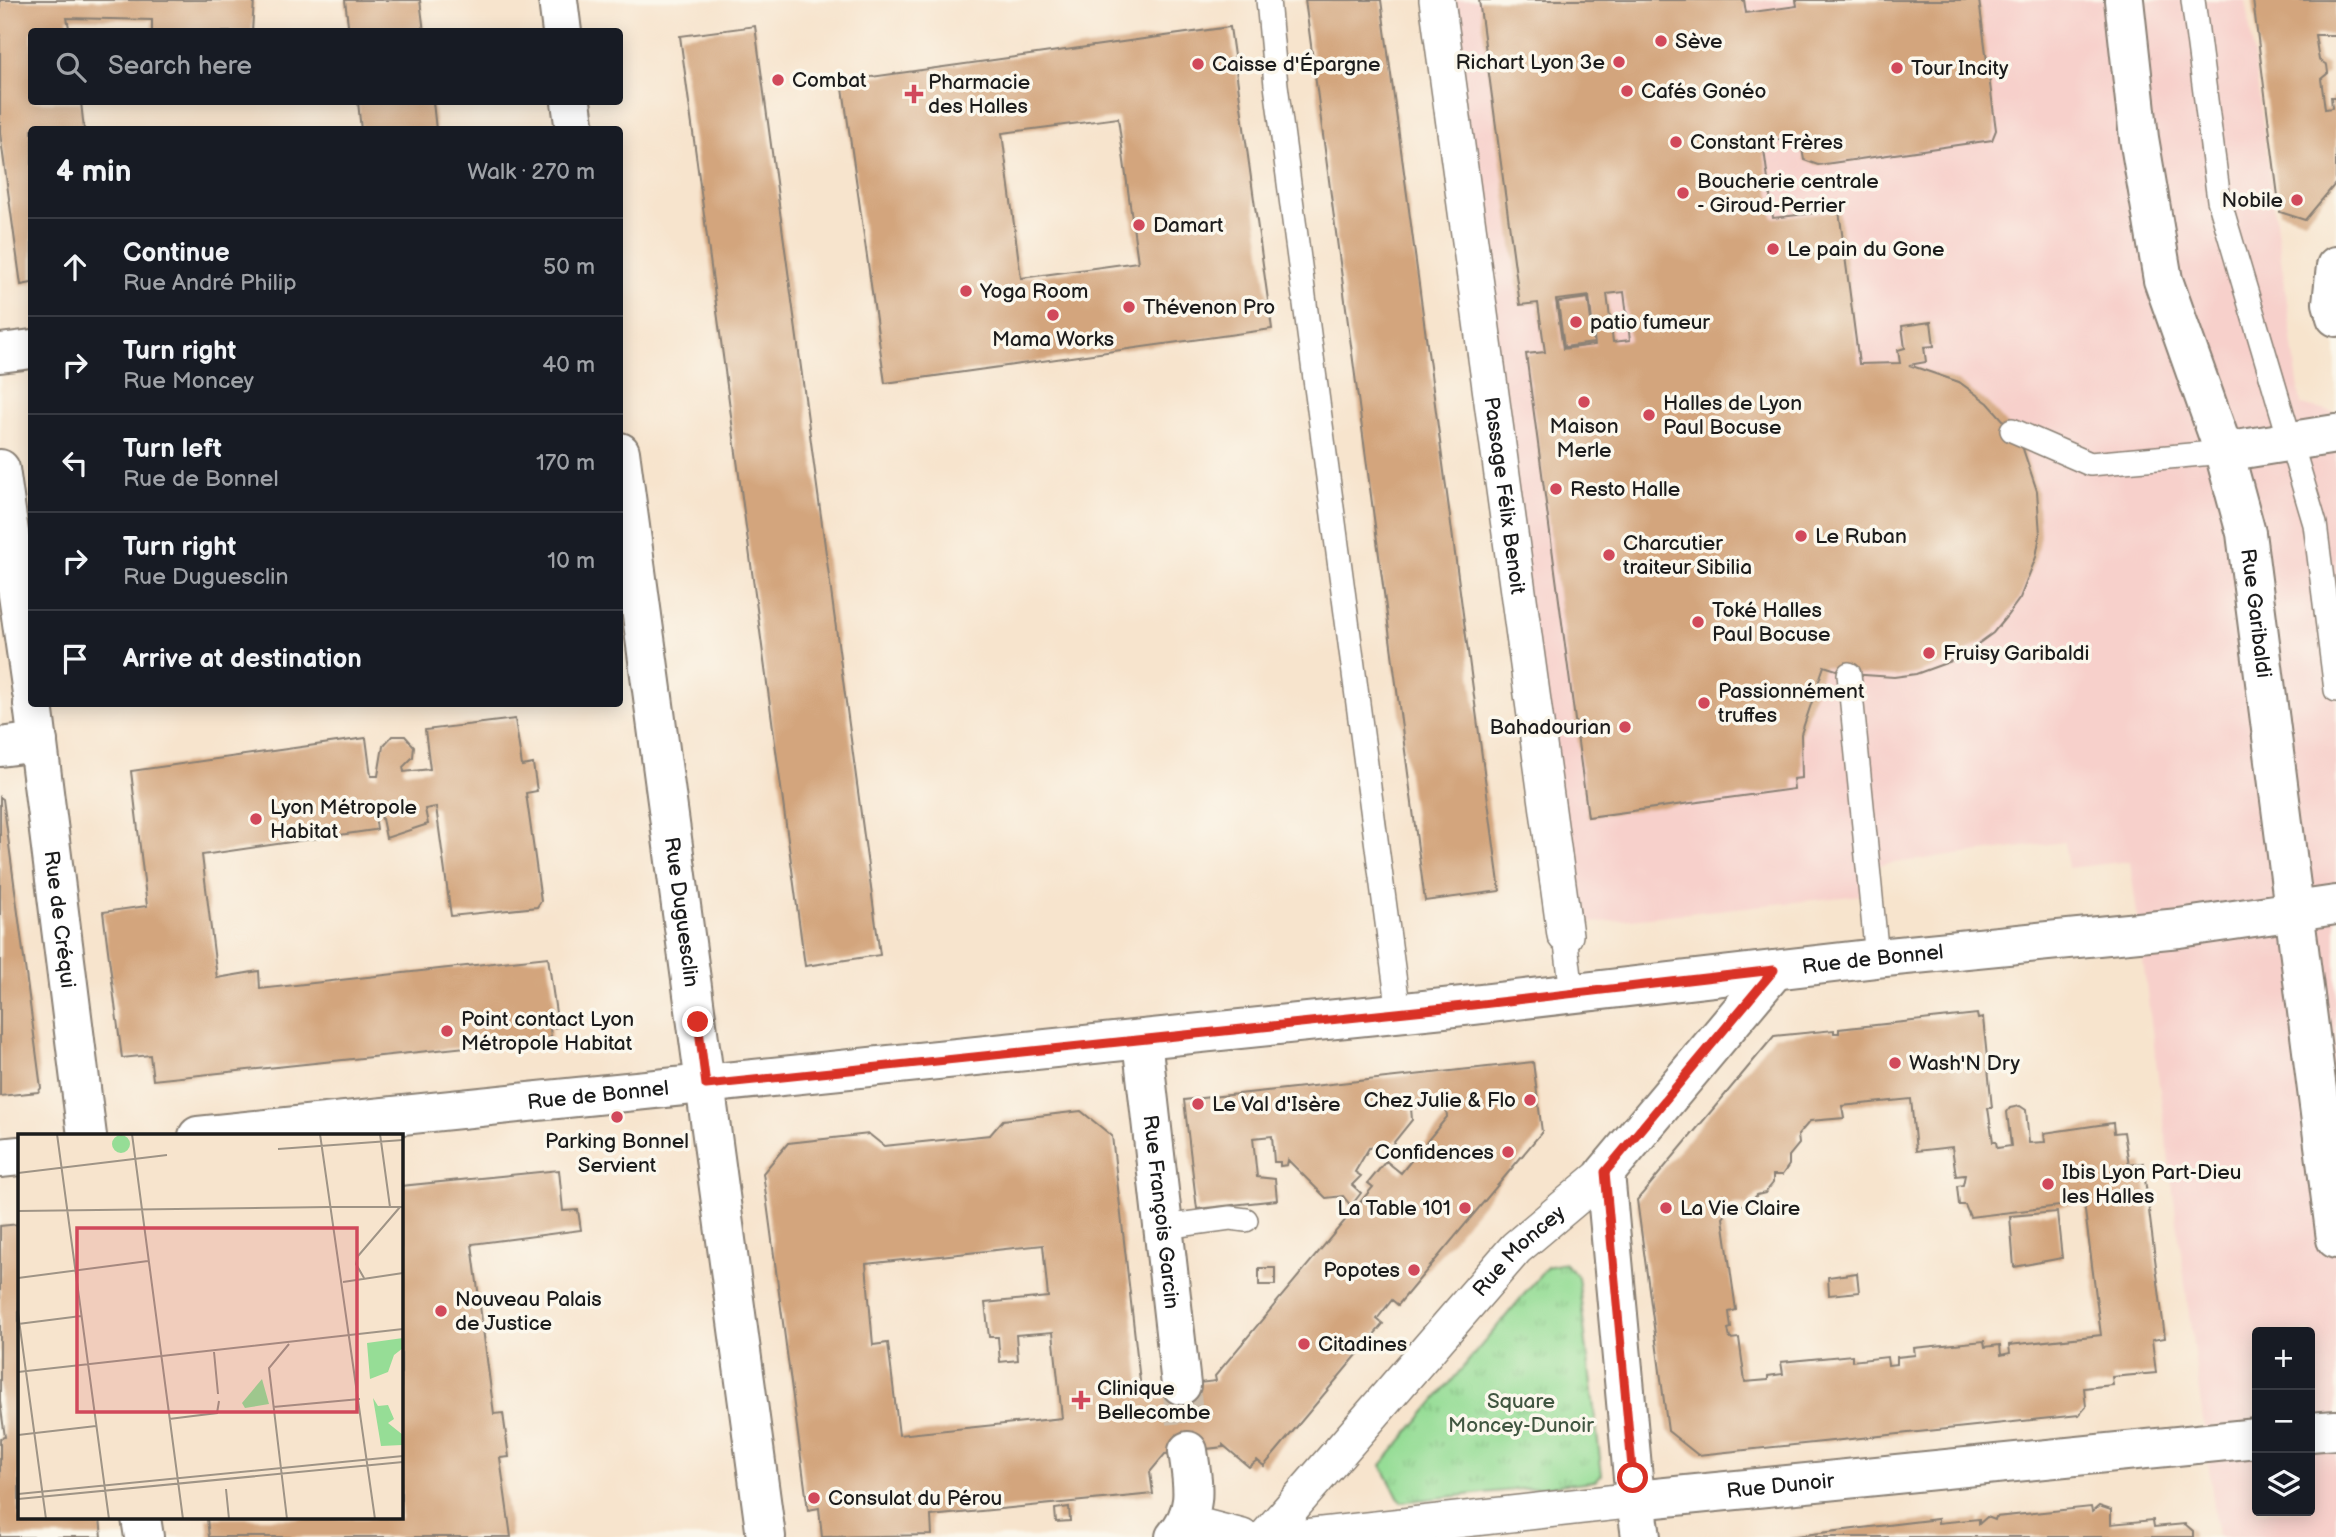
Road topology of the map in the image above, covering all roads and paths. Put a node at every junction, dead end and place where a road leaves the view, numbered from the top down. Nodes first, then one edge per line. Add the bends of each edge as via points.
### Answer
1 (558, 0) edge
2 (1268, 0) edge
3 (1437, 0) edge
4 (2124, 0) edge
5 (2193, 0) edge
6 (562, 28) edge
7 (571, 105) edge
8 (574, 126) edge
9 (2336, 266) edge
10 (2336, 317) edge
11 (28, 350) edge
12 (0, 353) edge
13 (2012, 430) dead end
14 (2336, 434) edge
15 (2292, 440) junction
16 (2224, 452) junction
17 (0, 469) edge
18 (623, 474) edge
19 (28, 665) edge
20 (1849, 674) dead end
21 (2336, 690) edge
22 (33, 707) edge
23 (38, 742) junction
24 (0, 747) edge
25 (2336, 905) edge
26 (2295, 913) junction
27 (1565, 935) joint
28 (1877, 958) junction
29 (1774, 970) junction
30 (1572, 993) junction
31 (1399, 1013) junction
32 (1142, 1040) junction
33 (706, 1085) junction
34 (87, 1134) edge
35 (218, 1134) edge
36 (18, 1156) edge
37 (0, 1158) edge
38 (1605, 1172) junction
39 (1246, 1220) dead end
40 (1164, 1227) junction
41 (2336, 1239) edge
42 (1181, 1385) tunnel mouth
43 (2336, 1430) edge
44 (2315, 1432) edge
45 (2252, 1439) edge
46 (1188, 1451) tunnel mouth
47 (1638, 1519) edge
48 (1182, 1530) edge
49 (766, 1537) edge
50 (1242, 1537) edge
51 (1266, 1537) edge
52 (1304, 1537) edge

1 - 6 street
2 - 31 lane
3 - 27 street, Passage Félix Benoit
4 - 16 street, Rue Garibaldi via 2139,138 2163,279
5 - 15 lane via 2219,200
7 - 8 street
9 - 10 street via 2332,303
11 - 12 street
13 - 16 lane via 2090,464
14 - 15 street
15 - 16 street
15 - 21 lane via 2315,524
16 - 26 street, Rue Garibaldi via 2246,533
17 - 19 street
18 - 33 street, Rue Duguesclin
20 - 28 lane
22 - 23 street, Rue de Créqui
23 - 24 street
23 - 34 street, Rue de Créqui
25 - 26 street, Rue de Bonnel
26 - 28 street, Rue de Bonnel
26 - 41 street, Rue Garibaldi
27 - 30 lane, Passage Félix Benoit
28 - 29 street, Rue de Bonnel
29 - 30 street, Rue de Bonnel
29 - 38 street, Rue Moncey
30 - 31 street, Rue de Bonnel
31 - 32 street, Rue de Bonnel
32 - 33 street, Rue de Bonnel
32 - 40 street, Rue François Garcin
33 - 35 street, Rue de Bonnel
33 - 49 street, Rue Duguesclin
36 - 37 street
38 - 47 street
38 - 51 street, Rue Moncey via 1516,1248
39 - 40 lane
40 - 42 street, Rue François Garcin
43 - 44 street
45 - 47 street, Rue Dunoir
46 - 48 street via 1193,1507
47 - 52 street, Rue Dunoir
48 - 50 street

